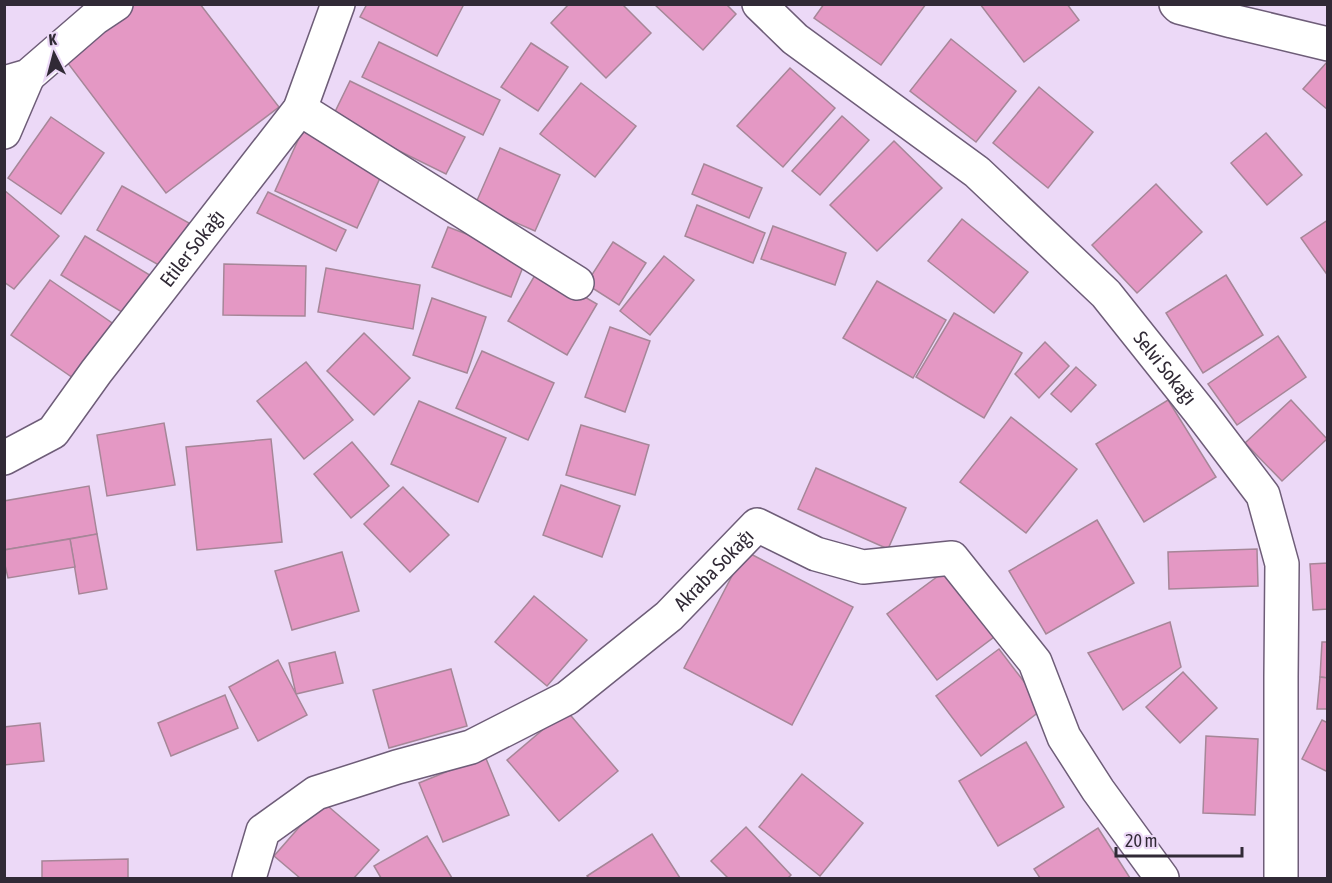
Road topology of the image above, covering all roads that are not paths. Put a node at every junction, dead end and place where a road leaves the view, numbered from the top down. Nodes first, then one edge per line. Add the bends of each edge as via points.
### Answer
1 (116, 4) edge
2 (338, 4) edge
3 (759, 4) edge
4 (1176, 4) edge
5 (1328, 44) edge
6 (16, 80) edge
7 (300, 109) junction
8 (4, 132) edge
9 (577, 283) dead end
10 (4, 458) edge
11 (249, 879) edge
12 (1162, 879) edge
13 (1281, 879) edge

1 - 6 street
2 - 7 street, Etiler Sokağı
3 - 13 street, Selvi Sokağı via 795,39 977,172 1106,294 1263,495 1282,564
4 - 5 street
6 - 8 street
7 - 9 street
7 - 10 street, Etiler Sokağı via 53,432
11 - 12 street, Akraba Sokağı via 263,831 316,793 471,747 567,698 669,616 757,525 816,554 863,567 952,558 1035,662 1064,737

